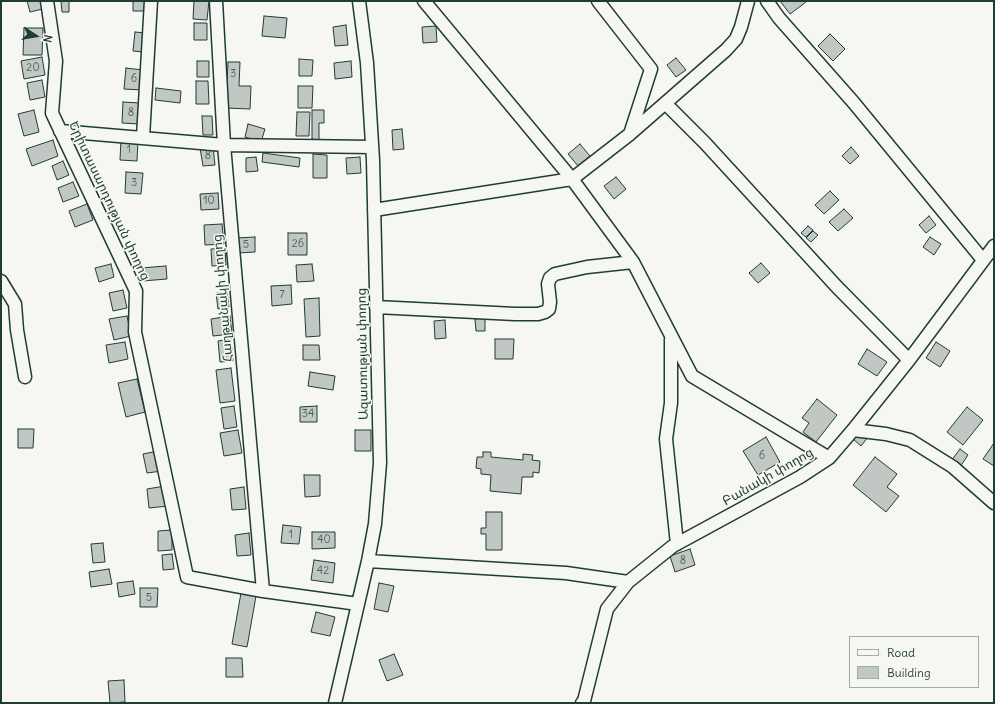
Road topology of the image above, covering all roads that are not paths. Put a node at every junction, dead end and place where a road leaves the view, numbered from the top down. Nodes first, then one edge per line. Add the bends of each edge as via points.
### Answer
1 (47, 1) edge
2 (151, 1) edge
3 (216, 1) edge
4 (359, 1) edge
5 (424, 1) edge
6 (598, 1) edge
7 (748, 1) edge
8 (767, 1) edge
9 (665, 103) junction
10 (60, 131) junction
11 (630, 134) junction
12 (143, 137) junction
13 (224, 145) junction
14 (372, 147) junction
15 (572, 179) junction
16 (374, 210) junction
17 (994, 246) edge
18 (984, 260) junction
19 (633, 262) junction
20 (1, 282) edge
21 (376, 307) junction
22 (671, 336) junction
23 (909, 360) junction
24 (25, 377) dead end
25 (853, 430) junction
26 (829, 458) junction
27 (994, 503) edge
28 (677, 544) junction
29 (368, 561) junction
30 (628, 582) junction
31 (262, 591) junction
32 (358, 604) junction
33 (335, 703) edge
34 (582, 703) edge

1 - 10 street, Երիտասարդության փողոց via 56,61 52,113
2 - 12 street
3 - 13 street, Հաղթանակի փողոց
4 - 14 street, Ազատության փողոց via 367,63
5 - 15 street
6 - 11 street via 651,69
7 - 9 street via 736,39
8 - 18 street
9 - 11 street
9 - 23 street
10 - 12 street
10 - 31 street, Երիտասարդության փողոց via 136,291 135,332 187,577
11 - 15 street
12 - 13 street
13 - 14 street
13 - 31 street, Հաղթանակի փողոց
14 - 16 street, Ազատության փողոց
15 - 16 street
15 - 19 street
16 - 21 street, Ազատության փողոց
17 - 18 street, Բանակի փողոց
18 - 23 street, Բանակի փողոց
19 - 21 street via 587,267 556,274 550,278 548,284 549,309 538,314
19 - 22 street
20 - 24 street via 15,304
21 - 29 street, Ազատության փողոց via 380,463 375,524
22 - 26 street via 692,376
22 - 28 street via 671,403 666,439
23 - 25 street, Բանակի փողոց
25 - 26 street, Բանակի փողոց
25 - 27 street via 910,440 954,467
26 - 28 street, Բանակի փողոց via 800,477
28 - 30 street, Բանակի փողոց
29 - 30 street via 566,573
29 - 32 street, Ազատության փողոց
30 - 34 street, Բանակի փողոց via 607,609
31 - 32 street
32 - 33 street, Ազատության փողոց

